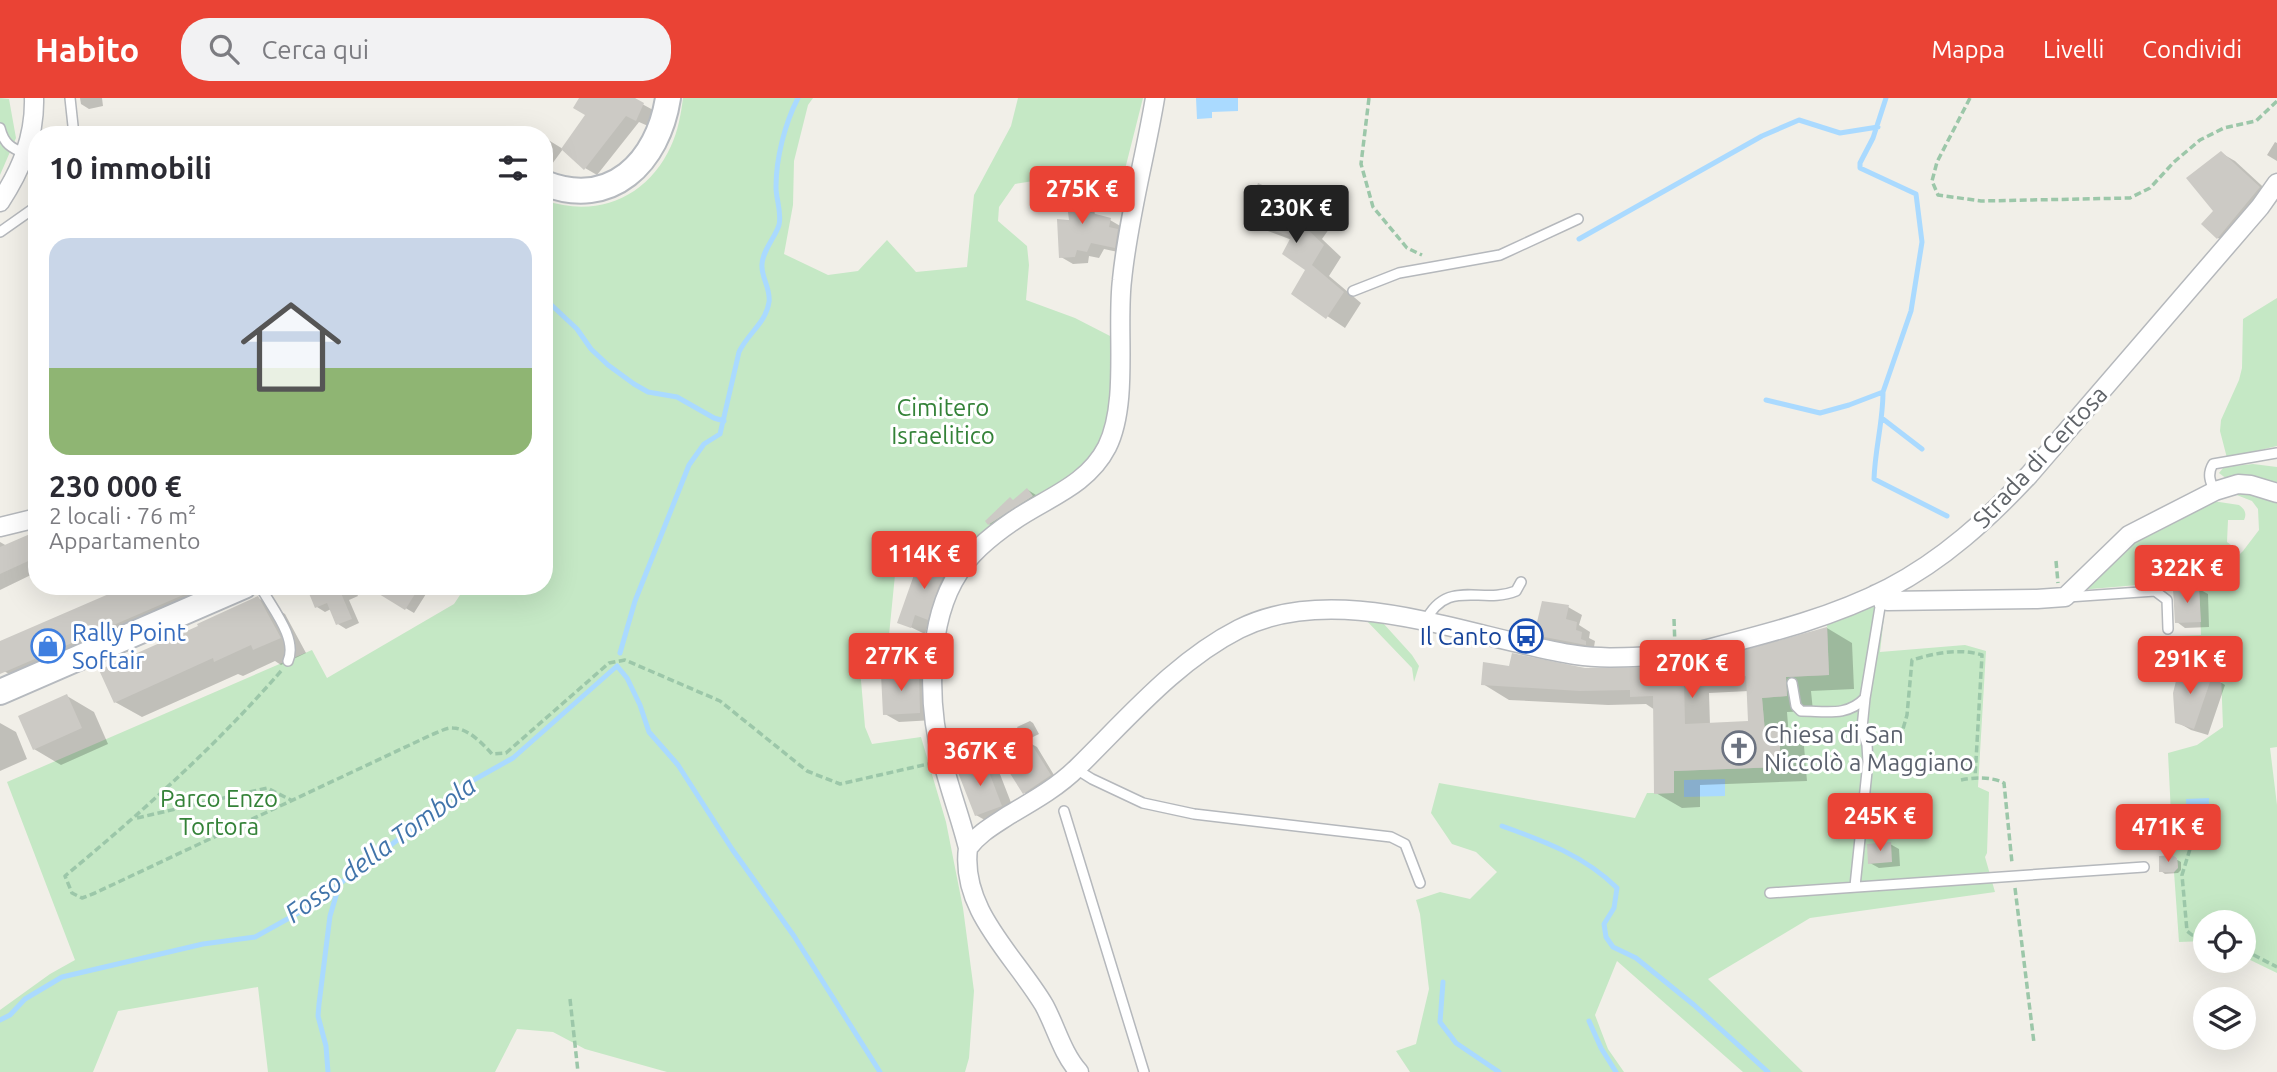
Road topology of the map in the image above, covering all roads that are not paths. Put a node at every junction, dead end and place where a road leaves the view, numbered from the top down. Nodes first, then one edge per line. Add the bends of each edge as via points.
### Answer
1 (34, 98) edge
2 (70, 98) edge
3 (668, 98) edge
4 (1155, 98) edge
5 (32, 126) edge
6 (73, 126) edge
7 (0, 128) edge
8 (28, 144) edge
9 (26, 153) junction
10 (2277, 183) edge
11 (553, 186) edge
12 (0, 202) edge
13 (28, 212) edge
14 (1578, 219) dead end
15 (0, 232) edge
16 (1353, 291) dead end
17 (2277, 453) edge
18 (2215, 491) junction
19 (2277, 493) edge
20 (28, 520) edge
21 (0, 527) edge
22 (1521, 582) dead end
23 (1876, 594) junction
24 (223, 595) edge
25 (265, 595) edge
26 (2064, 597) junction
27 (1424, 622) junction
28 (2168, 629) dead end
29 (1696, 652) tunnel mouth
30 (1655, 656) tunnel mouth
31 (288, 660) road end
32 (1792, 683) dead end
33 (0, 692) edge
34 (1866, 698) junction
35 (1076, 769) junction
36 (1064, 811) dead end
37 (968, 848) junction
38 (2144, 867) dead end
39 (1420, 883) dead end
40 (1855, 886) junction
41 (1770, 893) dead end
42 (1079, 1072) edge
43 (1144, 1072) edge

1 - 5 street
2 - 6 lane
3 - 11 main road via 650,148 623,178 587,192
4 - 37 street via 1122,280 1117,409 1110,438 1084,478 1005,526 975,553 958,572 941,615 934,655 934,720
7 - 9 lane via 3,140
8 - 9 street
9 - 12 street
10 - 23 street, Strada di Certosa via 2007,498 1942,555
13 - 15 lane
14 - 16 lane via 1500,255 1399,273
17 - 18 lane via 2213,464 2210,482
18 - 19 street via 2238,484
18 - 26 street via 2129,535
20 - 21 street
22 - 27 lane via 1516,591 1502,596 1461,594 1435,604
23 - 26 street via 1886,601
23 - 29 street, Strada di Certosa via 1805,621
23 - 34 lane via 1880,607
24 - 33 main road
25 - 31 lane via 290,638
26 - 28 lane via 2155,591 2167,600
27 - 30 street via 1572,654
27 - 35 street via 1326,609 1285,613 1249,625 1188,662
32 - 34 lane via 1801,711 1847,712
34 - 40 lane via 1862,728 1868,762
35 - 37 street via 984,831
35 - 39 lane via 1143,803 1194,814 1391,837 1405,844
36 - 43 lane
37 - 42 street via 968,872 979,907 1032,986
38 - 40 lane
40 - 41 lane

